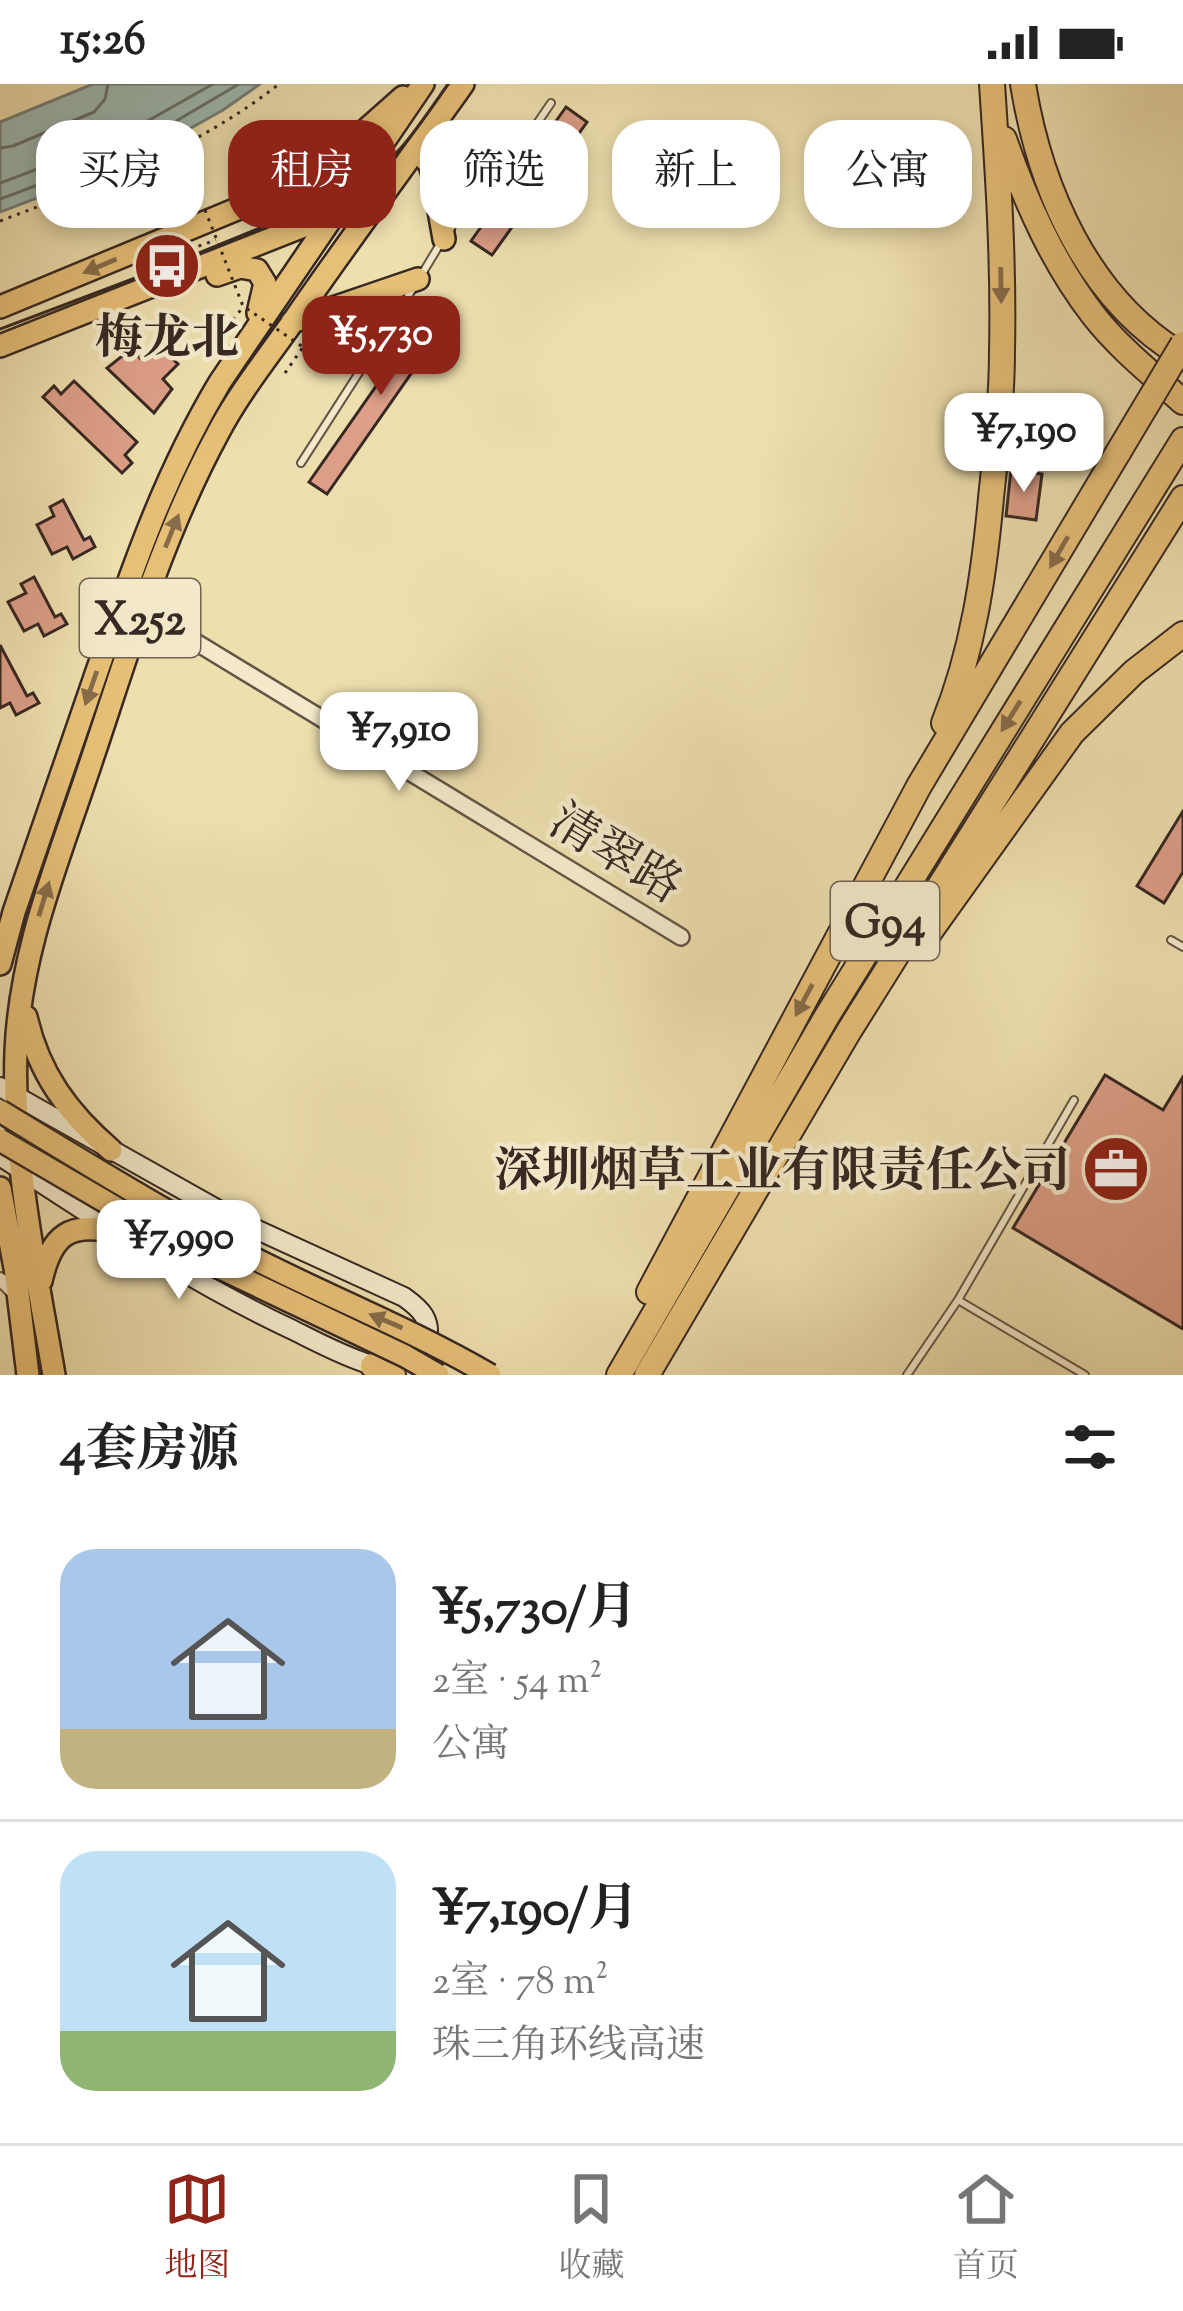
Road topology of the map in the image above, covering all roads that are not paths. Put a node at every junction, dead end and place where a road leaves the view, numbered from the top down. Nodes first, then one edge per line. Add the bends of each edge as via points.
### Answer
1 (419, 84) edge
2 (463, 84) edge
3 (993, 84) edge
4 (1023, 84) edge
5 (551, 103) dead end
6 (395, 120) edge
7 (539, 120) edge
8 (416, 150) junction
9 (420, 154) edge
10 (396, 176) edge
11 (299, 228) edge
12 (325, 228) edge
13 (358, 228) edge
14 (446, 228) edge
15 (444, 239) joint
16 (309, 252) junction
17 (331, 267) junction
18 (418, 279) junction
19 (164, 282) junction
20 (0, 307) edge
21 (292, 322) junction
22 (248, 339) junction
23 (1183, 344) edge
24 (0, 346) edge
25 (1183, 356) edge
26 (1183, 402) edge
27 (1183, 440) edge
28 (301, 463) dead end
29 (1183, 498) edge
30 (143, 610) junction
31 (1183, 634) edge
32 (919, 786) junction
33 (681, 937) dead end
34 (1171, 940) dead end
35 (1183, 947) edge
36 (0, 964) edge
37 (22, 989) junction
38 (6, 1098) edge
39 (1074, 1100) dead end
40 (0, 1139) edge
41 (781, 1146) junction
42 (111, 1150) junction
43 (0, 1156) edge
44 (23, 1171) junction
45 (0, 1188) edge
46 (118, 1232) junction
47 (0, 1234) edge
48 (7, 1274) edge
49 (39, 1287) junction
50 (958, 1300) junction
51 (383, 1370) edge
52 (28, 1375) edge
53 (54, 1375) edge
54 (438, 1375) edge
55 (490, 1375) edge
56 (615, 1375) edge
57 (647, 1375) edge
58 (907, 1375) edge
59 (1084, 1375) edge

1 - 6 main road, X252
1 -> 20 main road via 332,160 283,190
2 - 8 main road, X252
3 - 26 highway via 1022,190 1055,258 1096,318
3 -> 32 highway via 1003,355 982,586 955,696
4 - 25 highway via 1041,167 1082,251 1122,308
5 - 7 lane
8 - 9 main road
8 - 10 main road, X252
11 - 19 main road
12 - 16 main road, X252
13 - 17 main road, X252
14 - 15 main road
15 - 18 lane
16 - 17 main road
16 - 22 main road, X252
17 - 21 main road, X252
18 - 21 main road
18 - 28 lane
19 - 22 main road via 257,270 265,289
19 - 24 main road
30 -> 21 main road, X252 via 209,448
22 -> 36 main road, X252 via 164,488
23 -> 32 highway, bridge
27 -> 56 highway, G94
29 - 41 highway, G94
30 - 33 street, 清翠路
37 -> 30 main road, X252 via 57,856
31 - 41 highway via 1056,753
32 -> 56 highway via 627,1333
34 - 35 lane
37 - 38 main road, X252
37 - 42 main road via 43,1070 68,1109
38 - 42 main road
38 - 44 main road, X252
55 -> 38 main road, bridge via 224,1243
39 - 50 lane
40 - 54 main road, bridge via 212,1264
41 - 57 highway, G94
42 - 51 main road via 240,1222 404,1297 428,1330 412,1358
43 - 44 main road
44 - 46 main road
44 - 49 main road, X252
45 - 48 main road
46 - 49 main road via 66,1233
46 - 51 main road via 254,1312
47 - 48 main road
48 - 52 main road
49 - 53 main road, X252
50 - 58 lane
50 - 59 lane

